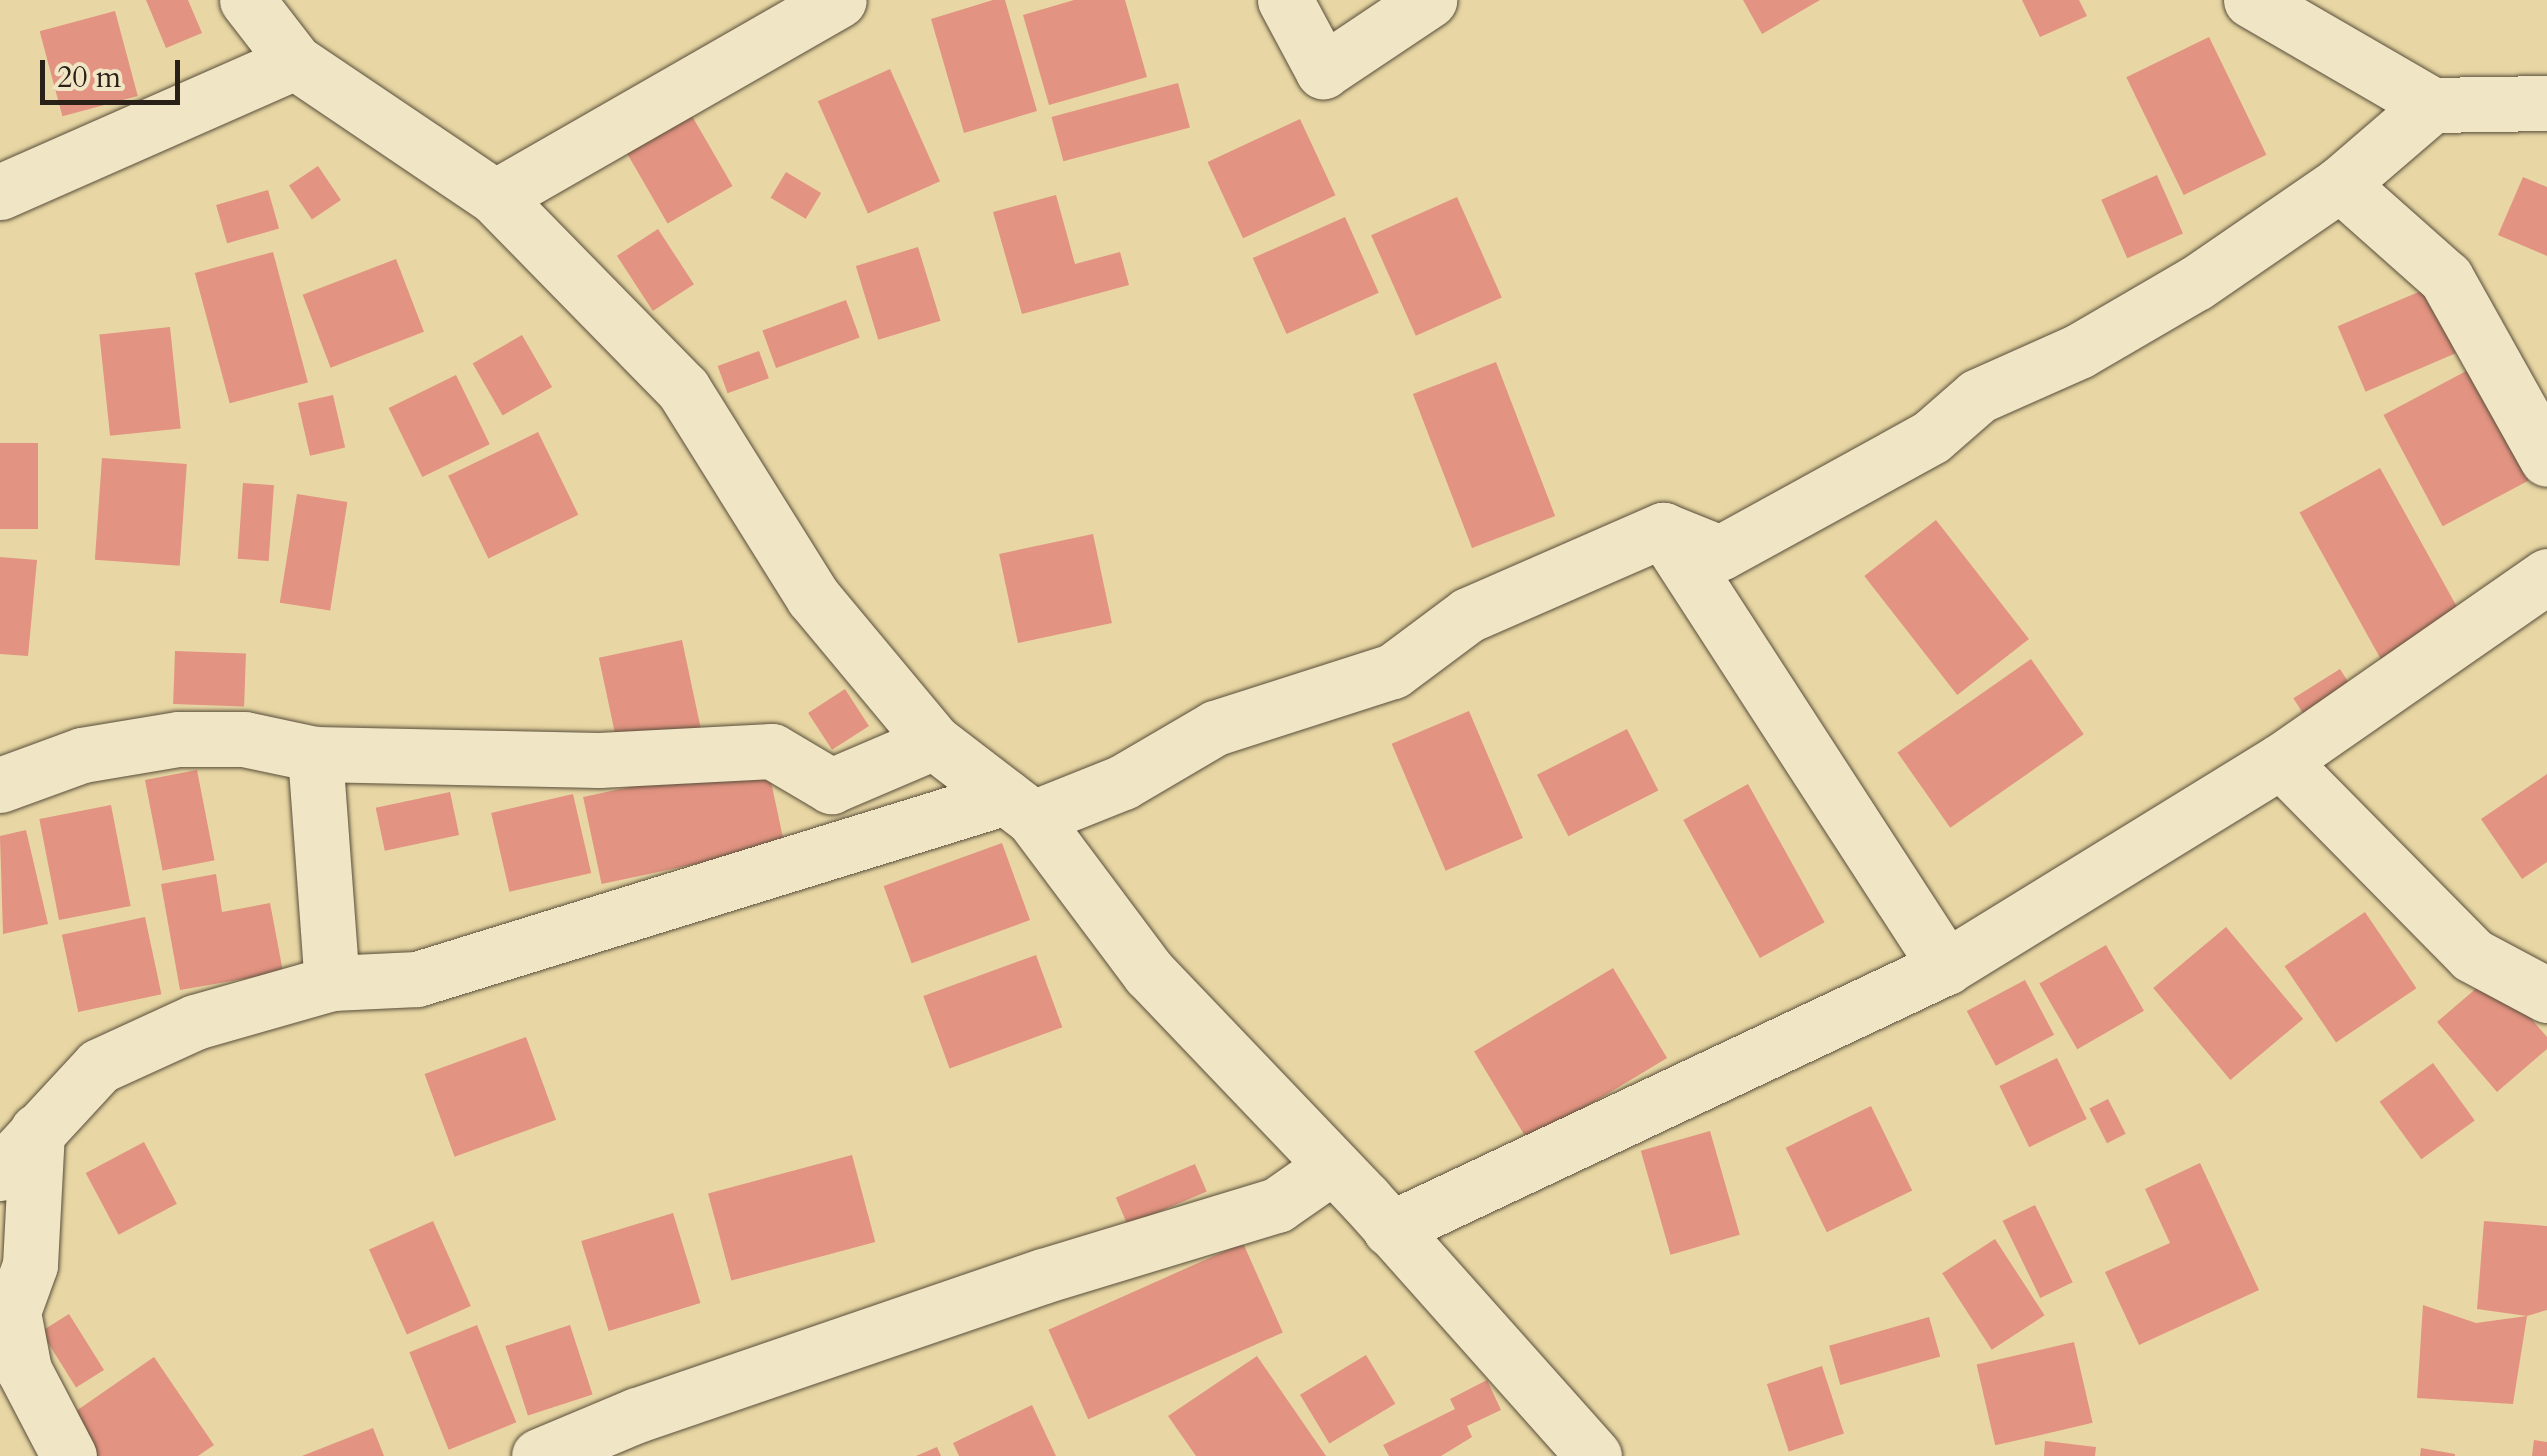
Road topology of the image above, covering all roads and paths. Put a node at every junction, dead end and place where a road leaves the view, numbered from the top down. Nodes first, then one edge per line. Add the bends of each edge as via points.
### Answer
1 (247, 0) edge
2 (839, 0) edge
3 (1285, 0) edge
4 (1429, 0) edge
5 (2266, 4) edge
6 (294, 62) junction
7 (2547, 103) edge
8 (2432, 106) junction
9 (2340, 184) junction
10 (0, 192) edge
11 (494, 197) junction
12 (2547, 459) edge
13 (1663, 530) junction
14 (2547, 576) edge
15 (934, 742) junction
16 (315, 754) junction
17 (2281, 761) junction
18 (0, 785) edge
19 (1020, 808) junction
20 (1946, 968) junction
21 (332, 983) junction
22 (2547, 995) edge
23 (37, 1132) junction
24 (1333, 1166) junction
25 (0, 1174) edge
26 (1390, 1229) junction
27 (68, 1456) edge
28 (539, 1456) edge
29 (1594, 1456) edge

1 - 6 street
2 - 11 street
3 - 4 street via 1324,71
5 - 8 street
6 - 10 street
6 - 11 street
7 - 8 street
8 - 9 street
9 - 12 street via 2446,278
9 - 13 street via 2196,283 2080,351 1978,396 1931,437 1720,553
11 - 15 street via 683,389 813,598
13 - 19 street via 1468,615 1393,671 1215,728 1122,782
13 - 20 street
14 - 17 street
15 - 16 street via 831,786 772,751 599,760
15 - 19 street
16 - 18 street via 244,739 178,739 82,755
16 - 21 street
17 - 20 street
17 - 22 street via 2472,956
19 - 21 street via 417,979
19 - 24 street via 1149,973
20 - 26 street
21 - 23 street via 195,1022 100,1066
23 - 25 street
23 - 27 street via 30,1265 13,1312 24,1370
24 - 26 street
24 - 28 street via 1276,1205 1043,1276
26 - 29 street

